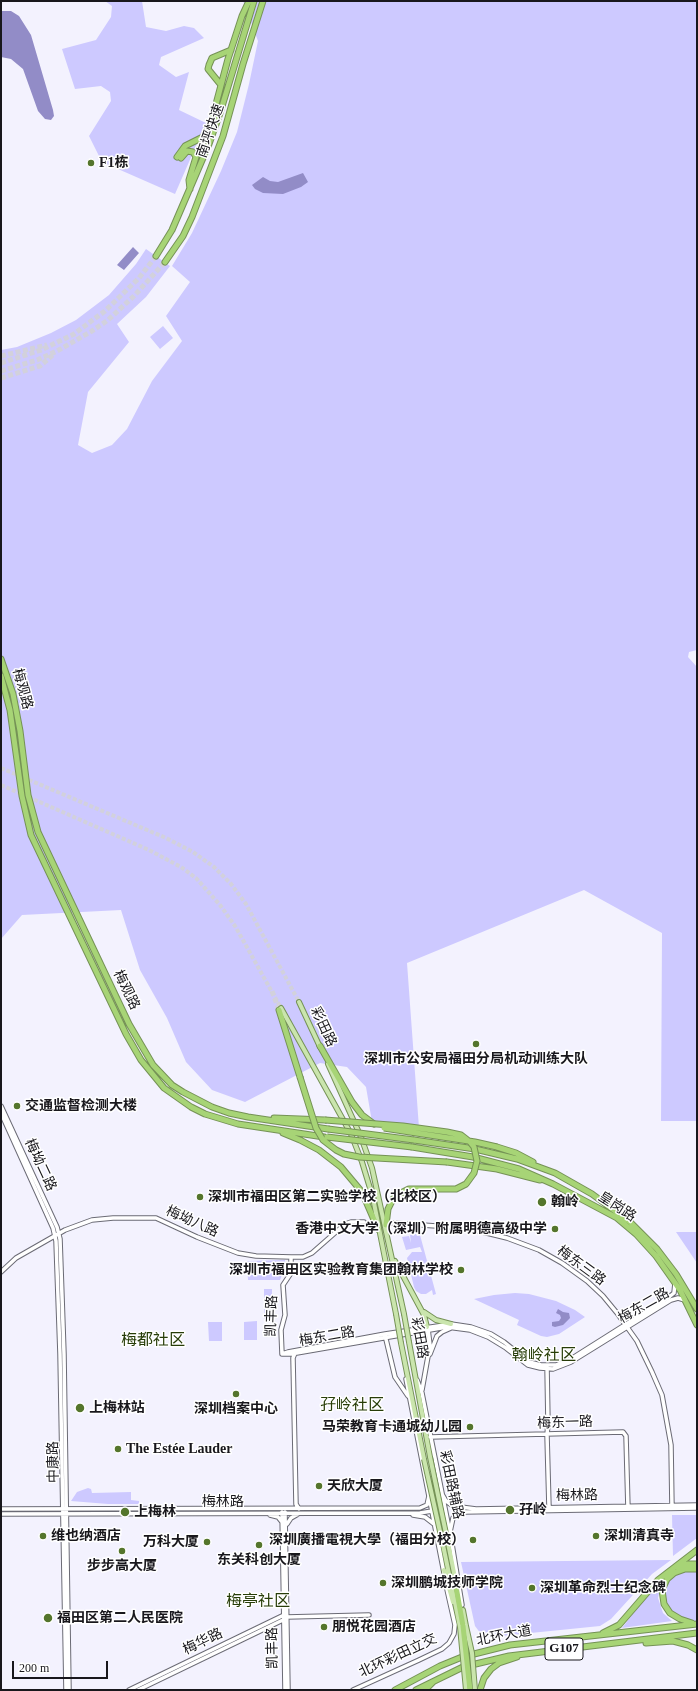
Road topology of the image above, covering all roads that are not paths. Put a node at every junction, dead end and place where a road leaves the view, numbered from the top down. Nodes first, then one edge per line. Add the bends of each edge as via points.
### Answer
1 (248, 1) edge
2 (254, 1) edge
3 (263, 1) edge
4 (231, 50) junction
5 (221, 84) junction
6 (211, 123) junction
7 (209, 144) junction
8 (190, 191) junction
9 (156, 256) tunnel mouth
10 (165, 262) tunnel mouth
11 (1, 659) edge
12 (1, 676) edge
13 (299, 1002) tunnel mouth
14 (280, 1009) joint
15 (320, 1046) junction
16 (1, 1106) edge
17 (1, 1113) edge
18 (248, 1116) junction
19 (263, 1128) junction
20 (414, 1140) joint
21 (412, 1147) joint
22 (544, 1168) junction
23 (553, 1184) junction
24 (364, 1222) tunnel mouth
25 (392, 1223) tunnel mouth
26 (386, 1225) junction
27 (378, 1229) junction
28 (57, 1234) junction
29 (392, 1256) junction
30 (291, 1257) junction
31 (1, 1272) edge
32 (675, 1282) junction
33 (686, 1300) junction
34 (420, 1308) junction
35 (697, 1310) edge
36 (450, 1324) junction
37 (697, 1325) edge
38 (627, 1326) junction
39 (428, 1328) junction
40 (457, 1328) junction
41 (385, 1336) junction
42 (402, 1350) junction
43 (282, 1354) junction
44 (295, 1354) junction
45 (428, 1358) junction
46 (548, 1367) junction
47 (414, 1369) junction
48 (422, 1393) junction
49 (409, 1398) junction
50 (546, 1435) junction
51 (430, 1437) junction
52 (64, 1494) junction
53 (442, 1494) junction
54 (429, 1496) junction
55 (444, 1505) junction
56 (697, 1505) edge
57 (628, 1507) junction
58 (672, 1507) junction
59 (697, 1508) edge
60 (1, 1509) edge
61 (549, 1509) junction
62 (476, 1510) junction
63 (50, 1511) junction
64 (64, 1511) junction
65 (284, 1511) junction
66 (299, 1511) junction
67 (432, 1511) junction
68 (84, 1512) junction
69 (400, 1513) junction
70 (1, 1514) edge
71 (262, 1514) junction
72 (446, 1516) junction
73 (434, 1520) junction
74 (284, 1526) junction
75 (65, 1528) junction
76 (436, 1528) junction
77 (450, 1532) junction
78 (445, 1544) junction
79 (697, 1550) edge
80 (697, 1564) edge
81 (697, 1569) edge
82 (444, 1570) junction
83 (670, 1570) junction
84 (455, 1581) junction
85 (462, 1606) junction
86 (457, 1612) junction
87 (369, 1615) dead end
88 (285, 1617) junction
89 (697, 1624) edge
90 (463, 1626) junction
91 (697, 1633) edge
92 (594, 1636) junction
93 (605, 1645) junction
94 (697, 1650) edge
95 (532, 1653) junction
96 (434, 1680) junction
97 (66, 1690) edge
98 (69, 1690) edge
99 (129, 1690) edge
100 (138, 1690) edge
101 (287, 1690) edge
102 (353, 1690) edge
103 (395, 1690) edge
104 (416, 1690) edge
105 (425, 1690) edge
106 (466, 1690) edge
107 (470, 1690) edge
108 (475, 1690) edge
109 (480, 1690) edge

1 - 4 highway
2 - 7 highway, 南坪快速
3 - 10 highway, 南坪快速 via 221,143 192,217 183,236
4 - 5 highway
4 - 5 highway via 212,58 209,65 208,69
5 - 6 highway
6 - 7 highway
6 - 8 highway via 202,136 185,146 179,158 187,151 193,152 196,157 189,180
7 - 8 highway, 南坪快速
8 - 9 highway, 南坪快速 via 172,230
11 - 18 highway, 梅观路 via 13,694 28,795 38,832 137,1040 153,1065 183,1092 212,1107
12 - 19 highway, 梅观路 via 10,710 22,796 31,835 140,1060 157,1080 190,1107 217,1119
13 - 15 main road, 彩田路
14 - 23 highway, bridge via 316,1128 323,1140 336,1150 359,1157 447,1162 497,1169
14 - 27 main road, 彩田路 via 357,1148 370,1186
15 - 22 highway, bridge via 342,1087 369,1121 384,1128 497,1147 516,1153
15 - 26 main road, 彩田路 via 361,1137 372,1168
16 - 28 main road, 梅坳二路
17 - 28 main road, 梅坳二路
18 - 20 highway, 梅观路, bridge
18 - 26 highway, bridge via 403,1126 461,1135 470,1142 474,1147 477,1161 474,1173 466,1184 456,1189 409,1190 397,1195 387,1212
19 - 21 highway, 梅观路, bridge
19 - 27 highway via 300,1140 319,1150 348,1173 362,1192
20 - 22 highway, 皇岗路 via 493,1153
21 - 23 highway, 皇岗路 via 491,1161 519,1169
22 - 35 highway, 皇岗路 via 592,1194 630,1222 670,1265
23 - 32 highway, 皇岗路 via 621,1222 636,1234
24 - 30 main road, 梅坳八路 via 352,1222 341,1227 312,1253 303,1257
25 - 38 main road, 梅东三路 via 474,1230 534,1248 562,1263 587,1281
26 - 29 main road, 彩田路
27 - 42 main road, 彩田路, bridge
28 - 30 main road, 梅坳八路 via 92,1220 156,1218 238,1253
28 - 31 main road, 梅坳八路 via 16,1258
28 - 52 main road, 中康路
29 - 34 main road
29 - 47 main road, 彩田路, bridge
30 - 43 main road, 凯丰路 via 291,1273 283,1285 285,1315 281,1330
32 - 33 highway, 皇岗路
32 - 38 main road, 梅东二路 via 675,1291 672,1295
33 - 37 highway, 皇岗路
33 - 38 main road, 梅东二路 via 671,1300
34 - 36 main road via 436,1320
34 - 39 main road
36 - 39 main road, 梅东二路
36 - 46 main road, 梅东二路 via 471,1327 487,1333 504,1342 525,1360
38 - 46 main road, 梅东二路 via 571,1362 557,1368
38 - 58 main road, 梅东三路 via 652,1372 663,1402 671,1445
39 - 40 main road, 梅东二路
39 - 41 main road, 梅东二路
39 - 45 main road
40 - 45 main road via 446,1329 440,1333
40 - 46 main road, 梅东二路 via 488,1337 528,1365
41 - 43 main road, 梅东二路
41 - 44 main road, 梅东二路
41 - 49 main road via 395,1377
42 - 49 main road, 彩田路辅路
42 - 78 main road, 彩田路, bridge via 424,1459
43 - 44 main road, 梅东二路
44 - 66 main road via 293,1358 296,1504
45 - 48 main road
46 - 50 main road
47 - 48 main road, 彩田路辅路
47 - 78 main road, 彩田路, bridge
48 - 51 main road, 彩田路辅路
49 - 54 main road, 彩田路辅路
50 - 51 main road, 梅东一路
50 - 57 main road, 梅东一路 via 623,1432 626,1436
50 - 61 main road
51 - 53 main road, 彩田路辅路
52 - 63 main road via 60,1505
52 - 64 main road, 中康路
52 - 68 main road via 68,1506
53 - 55 main road, 彩田路辅路
53 - 62 main road, 梅林路 via 453,1506
54 - 66 main road, 梅林路 via 423,1508
54 - 67 main road, 彩田路辅路
55 - 67 main road, 梅林路
55 - 72 main road, 彩田路辅路
56 - 58 main road, 梅林路
57 - 58 main road, 梅林路
57 - 61 main road, 梅林路
58 - 59 main road, 梅林路
60 - 63 main road, 梅林路
61 - 62 main road, 梅林路
62 - 77 main road, 梅林路 via 458,1514 453,1518
63 - 64 main road, 梅林路
63 - 70 main road, 梅林路
63 - 75 main road via 60,1517
64 - 68 main road, 梅林路
64 - 75 main road, 中康路
65 - 66 main road, 梅林路
65 - 68 main road, 梅林路
65 - 71 main road, 梅林路
65 - 74 main road, 凯丰路
66 - 69 main road, 梅林路
66 - 74 main road
67 - 69 main road, 梅林路
67 - 73 main road, 彩田路辅路
68 - 71 main road, 梅林路
68 - 75 main road via 71,1516
69 - 76 main road via 425,1517 431,1520
71 - 74 main road via 278,1517
72 - 73 main road via 439,1514
72 - 77 main road, 彩田路辅路
73 - 76 main road, 彩田路辅路
74 - 88 main road, 凯丰路
75 - 97 main road, 中康路
75 - 98 main road, 中康路
76 - 82 main road, 彩田路辅路
77 - 85 main road, 彩田路辅路
78 - 84 main road, 彩田路
78 - 86 main road, 彩田路
79 - 83 highway
80 - 83 highway via 682,1565
81 - 89 highway via 674,1572 667,1579 662,1594 664,1604 670,1613
82 - 86 main road
82 - 102 main road, 北环彩田立交 via 455,1625 449,1643 442,1649
83 - 92 highway via 653,1585 619,1624
84 - 85 main road, 彩田路
84 - 90 highway
85 - 90 main road, 彩田路
86 - 90 main road, 彩田路
87 - 88 main road, 梅华路
88 - 99 main road, 梅华路
88 - 100 main road, 梅华路
88 - 101 main road, 凯丰路
89 - 92 highway, 北环大道 / G107
90 - 106 main road, 彩田路, bridge
90 - 107 highway, bridge
90 - 108 main road, 彩田路, bridge via 472,1653
91 - 93 highway, 北环大道 / G107
92 - 103 highway, 北环大道 / G107 via 510,1645 462,1657
93 - 94 highway via 673,1642
93 - 95 highway, 北环大道 / G107
95 - 96 highway, 北环大道 / G107 via 477,1663
95 - 109 highway via 495,1666 484,1678
96 - 104 highway, 北环大道 / G107
96 - 105 highway

